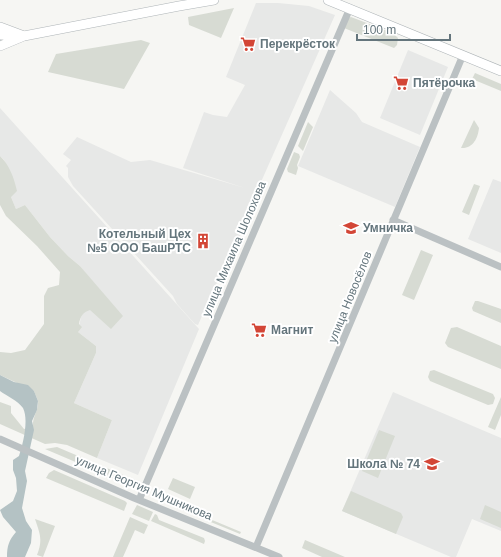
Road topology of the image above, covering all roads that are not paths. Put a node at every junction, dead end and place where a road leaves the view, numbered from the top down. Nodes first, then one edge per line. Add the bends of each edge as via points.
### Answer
1 (214, 0) edge
2 (328, 0) edge
3 (350, 8) junction
4 (0, 27) edge
5 (0, 35) edge
6 (24, 36) junction
7 (0, 46) edge
8 (463, 55) junction
9 (501, 71) edge
10 (393, 220) junction
11 (501, 267) edge
12 (0, 439) edge
13 (139, 500) junction
14 (256, 548) junction
15 (279, 557) edge

1 - 6 main road
2 - 3 main road
3 - 8 main road
3 - 13 street, улица Михаила Шолохова
4 - 6 main road
5 - 6 main road
6 - 7 main road
8 - 9 main road
8 - 10 street, улица Новосёлов
10 - 11 street
10 - 14 street, улица Новосёлов
12 - 13 street, улица Георгия Мушникова
13 - 14 street, улица Георгия Мушникова
14 - 15 street, улица Георгия Мушникова

